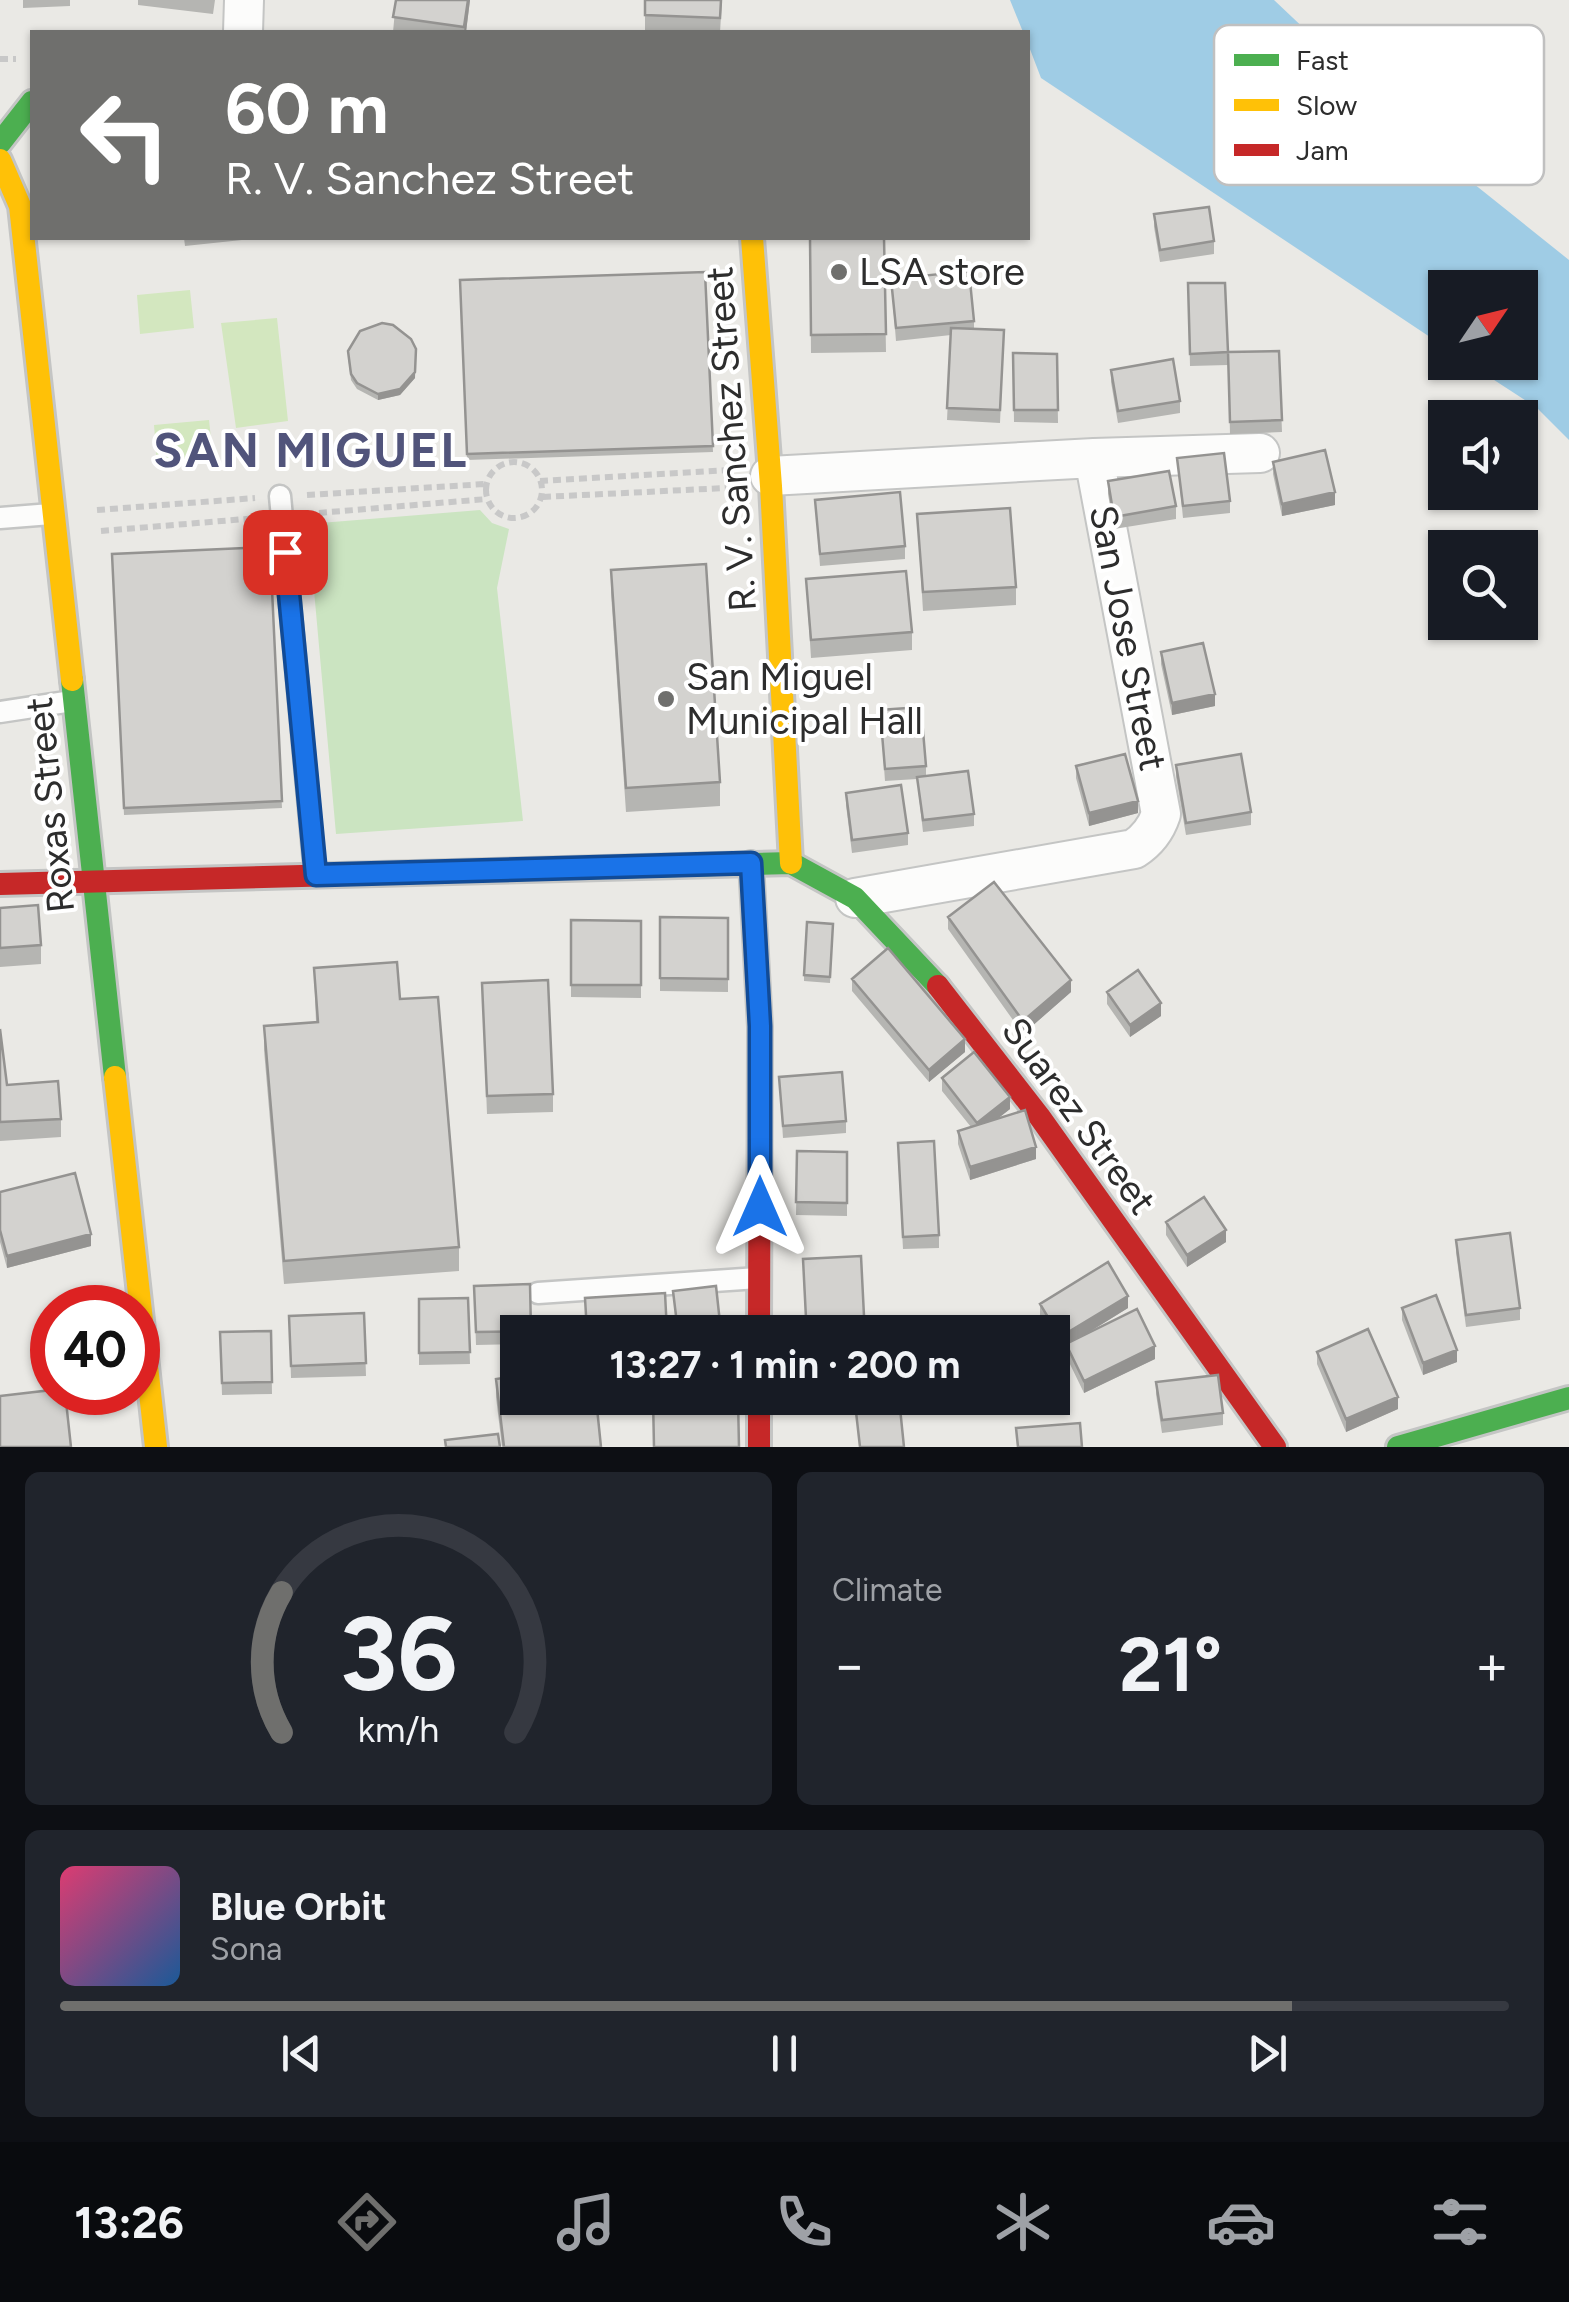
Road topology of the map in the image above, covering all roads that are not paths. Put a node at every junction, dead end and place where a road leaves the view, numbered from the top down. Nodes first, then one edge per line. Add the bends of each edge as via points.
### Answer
1 (244, 0) edge
2 (243, 30) edge
3 (30, 105) edge
4 (0, 143) edge
5 (0, 160) edge
6 (26, 206) edge
7 (752, 240) edge
8 (1260, 452) dead end
9 (1094, 458) junction
10 (770, 477) junction
11 (280, 496) dead end
12 (52, 514) junction
13 (0, 518) edge
14 (74, 701) junction
15 (0, 712) edge
16 (751, 863) junction
17 (791, 863) junction
18 (316, 875) junction
19 (93, 881) junction
20 (0, 884) edge
21 (855, 898) junction
22 (760, 1278) junction
23 (538, 1293) dead end
24 (759, 1315) edge
25 (1569, 1398) edge
26 (759, 1415) edge
27 (156, 1447) edge
28 (759, 1447) edge
29 (1275, 1447) edge
30 (1398, 1447) edge

1 - 2 street
3 - 4 street
5 - 6 street, Roxas Street
6 - 12 street, Roxas Street
7 - 10 street, R. V. Sanchez Street
8 - 9 street
9 - 10 street, San Jose Street
9 - 21 street, San Jose Street via 1158,825 1134,849
10 - 17 street, R. V. Sanchez Street
11 - 18 lane
12 - 13 lane
12 - 14 street, Roxas Street
14 - 15 lane
14 - 19 street, Roxas Street
16 - 17 street
16 - 18 street
16 - 22 street via 760,1045
17 - 21 street, Suarez Street
18 - 19 street
19 - 20 street
19 - 27 street, Roxas Street
21 - 29 street, Suarez Street via 922,966 1039,1116
22 - 23 lane
22 - 24 street
25 - 30 street
26 - 28 street

